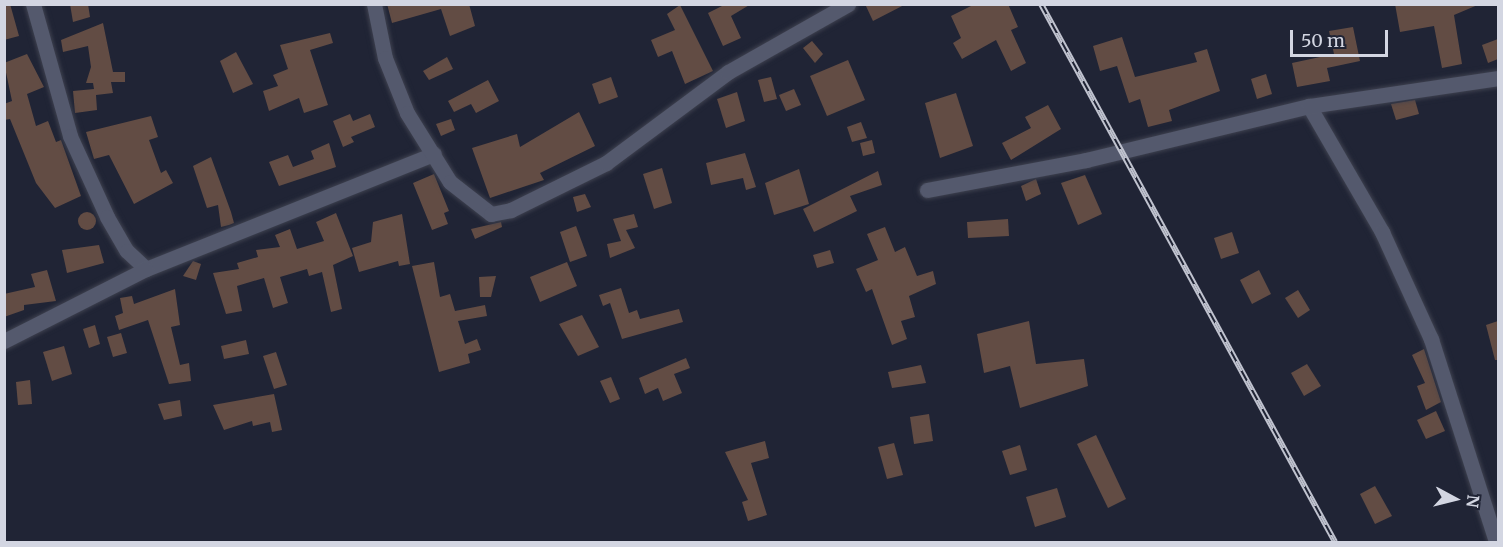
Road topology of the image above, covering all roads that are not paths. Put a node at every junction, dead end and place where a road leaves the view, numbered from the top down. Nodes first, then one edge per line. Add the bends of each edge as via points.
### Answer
1 (33, 4) edge
2 (374, 4) edge
3 (848, 4) edge
4 (1498, 78) edge
5 (1309, 106) junction
6 (434, 154) junction
7 (927, 190) dead end
8 (146, 268) junction
9 (4, 341) edge
10 (1496, 543) edge

1 - 8 street via 70,136 107,217 127,251
2 - 6 street via 386,58 407,113
3 - 6 street via 728,72 606,163 511,210 491,214 450,182
4 - 5 street
5 - 7 street via 1086,160
5 - 10 street via 1382,232 1431,339
6 - 8 street
8 - 9 street

